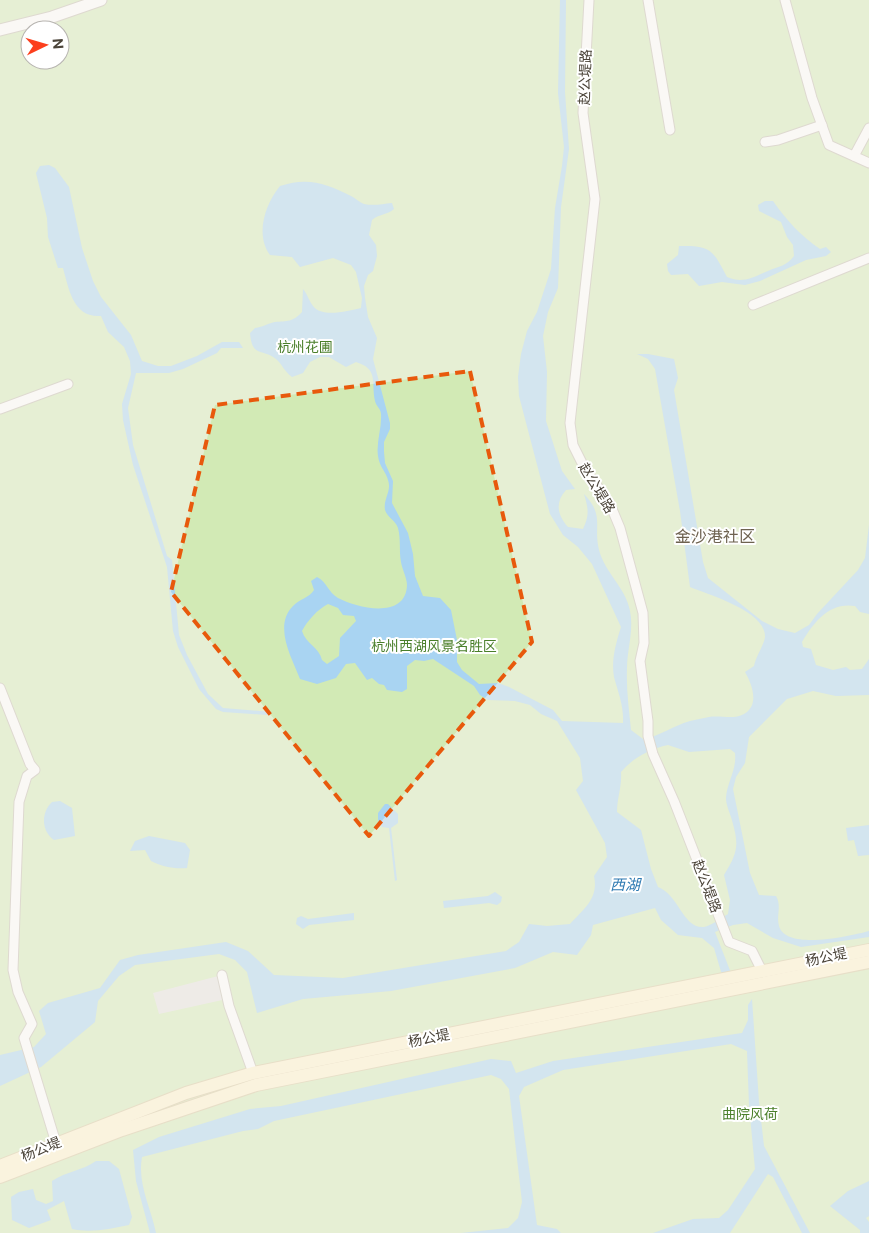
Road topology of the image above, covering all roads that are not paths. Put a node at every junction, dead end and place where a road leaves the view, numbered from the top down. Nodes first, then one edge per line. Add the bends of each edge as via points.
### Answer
1 (101, 0) edge
2 (589, 0) edge
3 (648, 0) edge
4 (785, 0) edge
5 (0, 30) edge
6 (822, 125) junction
7 (869, 128) edge
8 (670, 130) dead end
9 (765, 142) dead end
10 (854, 156) junction
11 (869, 163) edge
12 (869, 258) edge
13 (753, 305) dead end
14 (68, 384) dead end
15 (0, 409) edge
16 (0, 688) edge
17 (869, 950) edge
18 (869, 962) edge
19 (762, 971) junction
20 (222, 975) dead end
21 (253, 1073) junction
22 (56, 1143) junction
23 (0, 1166) edge
24 (0, 1177) edge

1 - 5 street
2 - 19 street, 赵公堤路 via 583,113 595,199 570,423 573,445 585,469 610,504 620,528 643,613 644,643 640,661 653,754 730,942 752,951
3 - 8 street
4 - 6 street
6 - 9 street
6 - 10 street via 829,145
7 - 10 street
10 - 11 street
12 - 13 street
14 - 15 street
16 - 22 street via 35,770 27,776 21,790 18,811 13,970 18,992 32,1024 24,1038
17 - 19 main road, 杨公堤
18 - 24 main road, 杨公堤 via 256,1086 122,1130
19 - 21 main road, 杨公堤
20 - 21 street via 229,1006
21 - 22 main road, 杨公堤 via 186,1092
22 - 23 main road, 杨公堤

